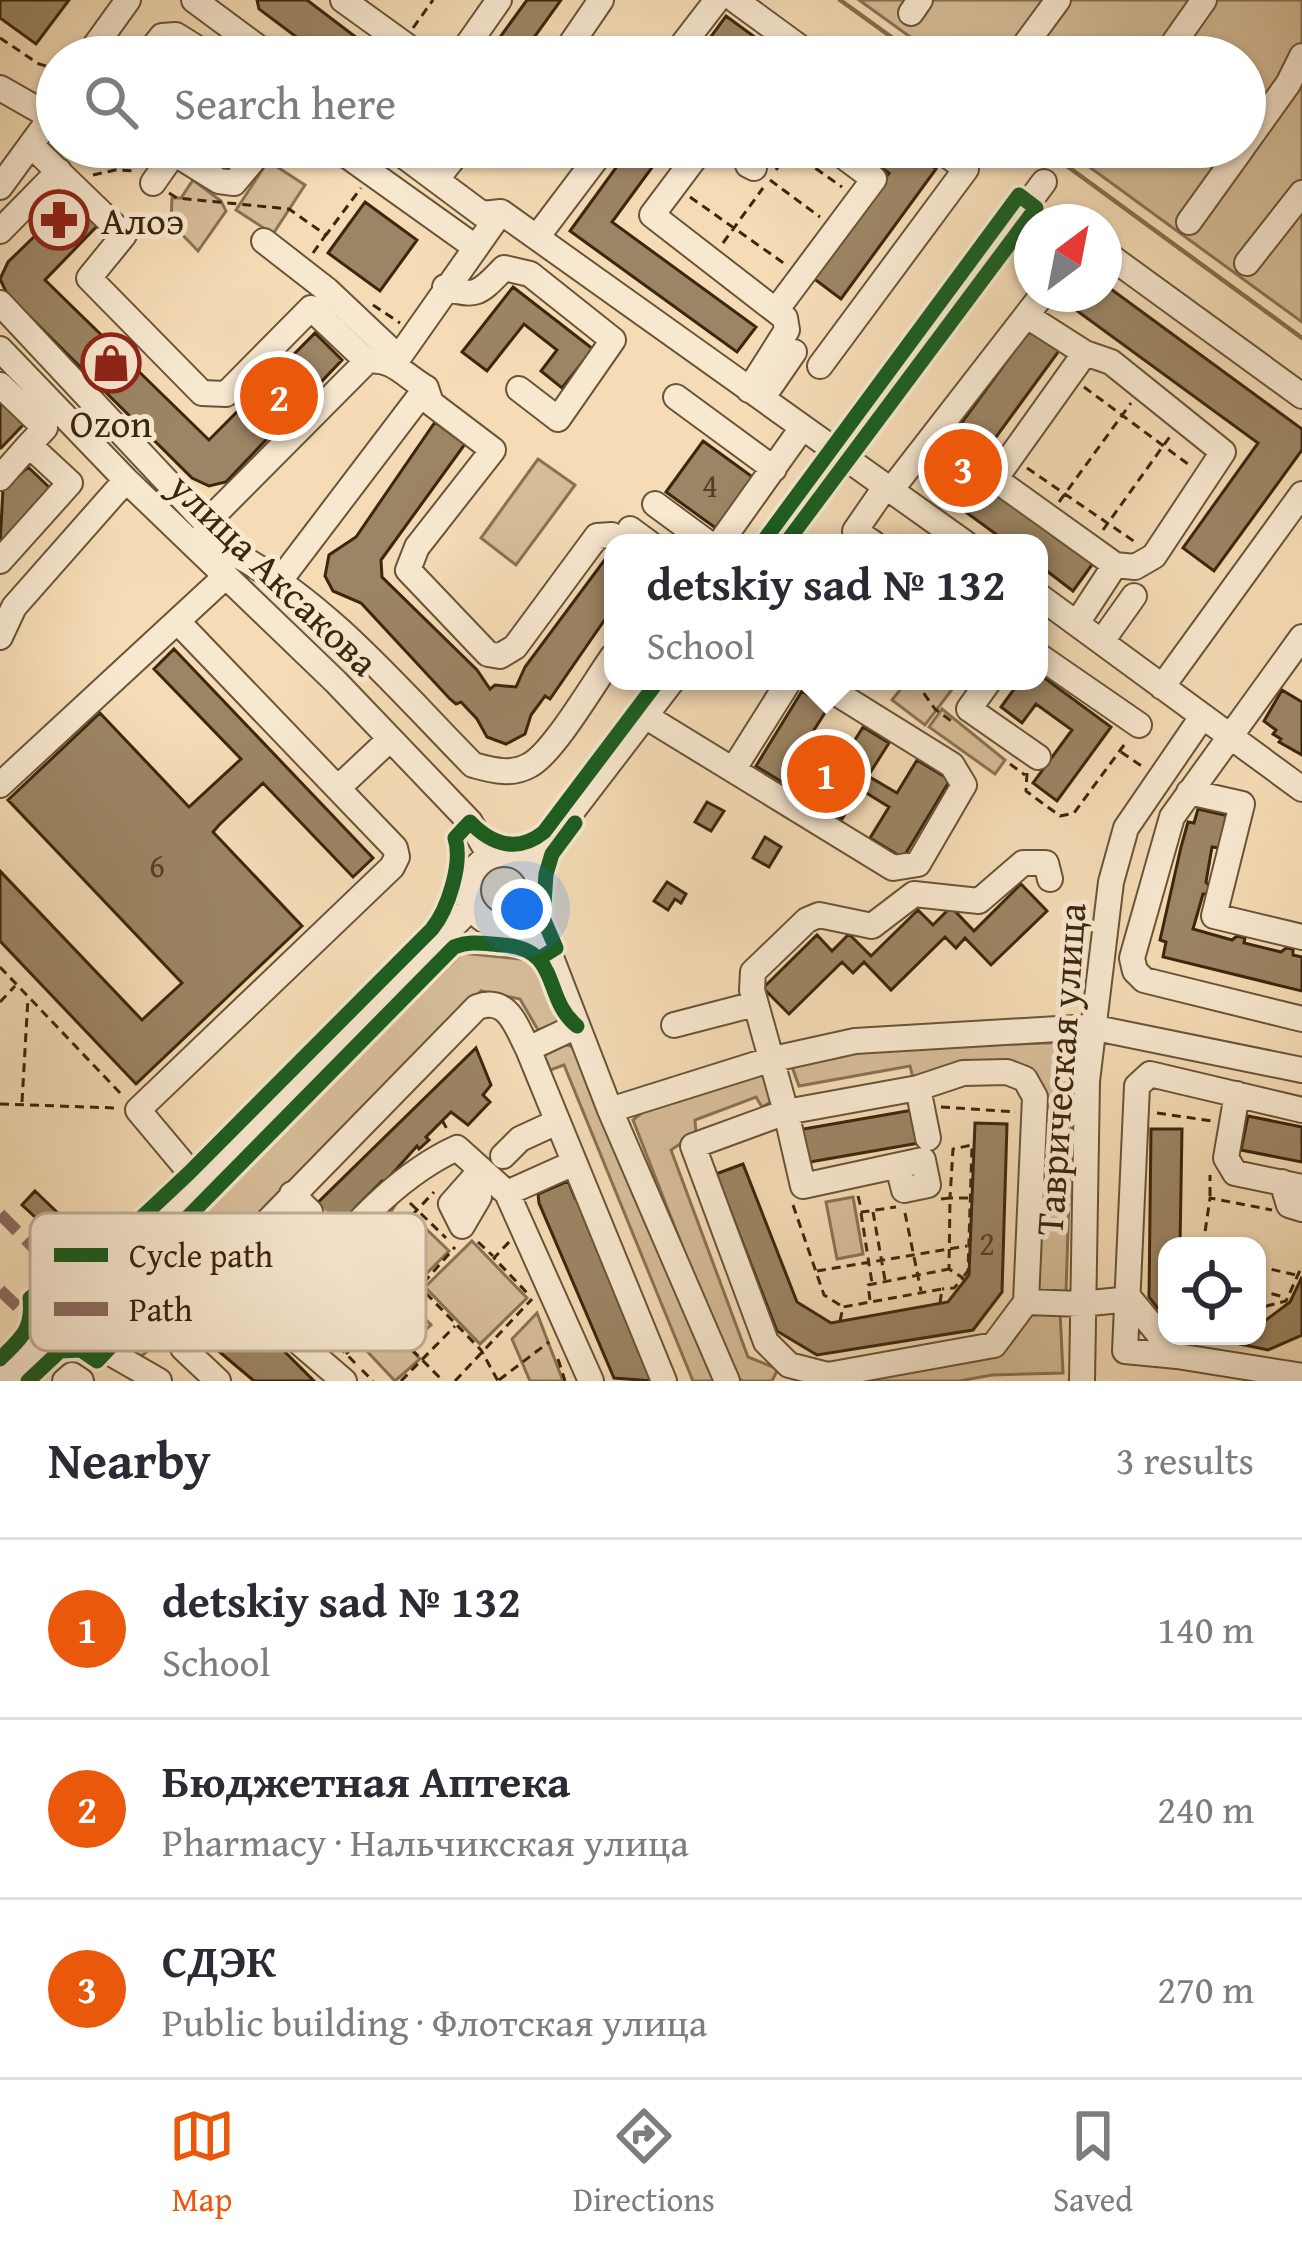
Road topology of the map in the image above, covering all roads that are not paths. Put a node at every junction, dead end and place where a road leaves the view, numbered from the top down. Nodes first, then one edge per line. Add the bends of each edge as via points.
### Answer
1 (128, 0) edge
2 (194, 0) edge
3 (343, 0) edge
4 (500, 0) edge
5 (601, 0) edge
6 (717, 0) edge
7 (735, 0) edge
8 (1058, 0) edge
9 (1204, 0) edge
10 (102, 36) edge
11 (243, 36) edge
12 (393, 36) edge
13 (474, 36) edge
14 (576, 36) edge
15 (694, 36) edge
16 (784, 36) edge
17 (1031, 36) edge
18 (1179, 36) edge
19 (1302, 56) edge
20 (0, 88) edge
21 (36, 105) edge
22 (1266, 114) edge
23 (36, 142) edge
24 (33, 147) junction
25 (36, 149) edge
26 (60, 168) edge
27 (164, 168) edge
28 (198, 168) edge
29 (246, 168) edge
30 (367, 168) edge
31 (422, 168) edge
32 (445, 168) edge
33 (589, 168) edge
34 (687, 168) edge
35 (859, 168) edge
36 (963, 168) edge
37 (1228, 168) edge
38 (69, 175) junction
39 (436, 180) junction
40 (1044, 182) dead end
41 (153, 183) road end
42 (0, 187) edge
43 (1302, 193) edge
44 (120, 209) dead end
45 (501, 212) junction
46 (1189, 222) dead end
47 (0, 231) edge
48 (537, 237) junction
49 (264, 241) dead end
50 (475, 247) junction
51 (1247, 263) dead end
52 (1122, 265) edge
53 (445, 287) junction
54 (0, 303) edge
55 (777, 309) junction
56 (1030, 312) edge
57 (1044, 312) edge
58 (1048, 312) edge
59 (1064, 322) dead end
60 (0, 349) edge
61 (794, 352) dead end
62 (1084, 353) junction
63 (396, 360) junction
64 (367, 361) junction
65 (820, 366) dead end
66 (0, 385) edge
67 (426, 388) junction
68 (519, 389) dead end
69 (755, 394) junction
70 (1302, 396) edge
71 (676, 397) dead end
72 (484, 423) dead end
73 (802, 428) junction
74 (29, 446) junction
75 (842, 456) junction
76 (3, 469) edge
77 (774, 469) junction
78 (126, 480) junction
79 (888, 488) junction
80 (1302, 494) edge
81 (655, 504) dead end
82 (205, 524) junction
83 (696, 534) edge
84 (727, 534) edge
85 (783, 534) edge
86 (861, 534) edge
87 (952, 534) edge
88 (604, 536) edge
89 (0, 561) edge
90 (1115, 565) junction
91 (226, 576) junction
92 (281, 579) junction
93 (1134, 596) dead end
94 (7, 606) edge
95 (1048, 606) edge
96 (178, 622) junction
97 (1077, 623) junction
98 (0, 637) edge
99 (1302, 637) edge
100 (1102, 641) junction
101 (1048, 662) edge
102 (604, 669) edge
103 (1162, 687) junction
104 (665, 690) edge
105 (783, 690) edge
106 (831, 690) edge
107 (983, 690) edge
108 (645, 716) junction
109 (1202, 717) junction
110 (1138, 725) road end
111 (1228, 736) junction
112 (390, 739) junction
113 (1039, 757) road end
114 (733, 770) junction
115 (0, 785) edge
116 (338, 788) junction
117 (1302, 789) edge
118 (1189, 792) junction
119 (490, 856) junction
120 (531, 865) junction
121 (1050, 879) dead end
122 (472, 907) junction
123 (528, 918) junction
124 (1302, 937) edge
125 (755, 1004) junction
126 (1302, 1019) edge
127 (674, 1025) dead end
128 (577, 1026) junction
129 (1091, 1028) junction
130 (528, 1049) junction
131 (769, 1060) junction
132 (1302, 1070) edge
133 (918, 1088) junction
134 (1237, 1094) junction
135 (610, 1110) junction
136 (1302, 1110) edge
137 (786, 1112) junction
138 (557, 1122) junction
139 (928, 1138) dead end
140 (574, 1163) junction
141 (898, 1166) dead end
142 (473, 1174) junction
143 (200, 1184) junction
144 (1292, 1185) edge
145 (508, 1193) junction
146 (1291, 1210) edge
147 (170, 1213) edge
148 (290, 1213) edge
149 (368, 1213) edge
150 (1130, 1299) junction
151 (1026, 1302) junction
152 (1081, 1304) junction
153 (31, 1351) edge
154 (111, 1351) edge
155 (185, 1351) edge
156 (308, 1351) edge
157 (1177, 1355) junction
158 (124, 1361) junction
159 (1302, 1376) edge
160 (203, 1377) edge
161 (2, 1381) edge
162 (65, 1381) edge
163 (81, 1381) edge
164 (103, 1381) edge
165 (159, 1381) edge
166 (344, 1381) edge
167 (591, 1381) edge
168 (664, 1381) edge
169 (727, 1381) edge
170 (1080, 1381) edge

1 - 10 street
2 - 11 street
3 - 12 street
4 - 13 street
5 - 14 street
6 - 15 street
7 - 16 street
8 - 17 street
9 - 18 street
19 - 22 street
20 - 21 street
23 - 24 street
24 - 25 street
24 - 42 street
26 - 38 street
27 - 41 street
28 - 29 street via 234,183
30 - 50 street
31 - 39 street
32 - 39 street
33 - 48 street
34 - 55 street via 652,215
35 - 55 street via 874,179
36 - 65 street
37 - 46 street
38 - 44 street
38 - 47 street
38 - 64 street via 124,235 89,278 202,393 226,394 311,308
39 - 45 street via 482,214
40 - 75 street
43 - 51 street
45 - 48 street
45 - 50 street
48 - 69 street
49 - 63 street
50 - 53 street
52 - 70 street
53 - 63 street
53 - 68 street via 464,295 505,268 530,274 613,340 558,419
54 - 82 street
55 - 69 street via 787,330
56 - 79 street
57 - 62 street
58 - 59 street
60 - 78 street, улица Аксакова
61 - 69 street
62 - 90 street via 995,479
62 - 90 street via 1111,362 1223,452 1154,556 1135,567
63 - 64 street
63 - 67 street
64 - 82 street
66 - 74 street via 45,428
67 - 72 street
67 - 88 street via 430,403 493,450 408,570 488,654 515,647
67 - 92 street
69 - 73 street
71 - 77 street
73 - 75 street
73 - 77 street
74 - 76 street
74 - 89 street via 70,483
75 - 79 street
75 - 85 street
77 - 84 street
78 - 91 street, улица Аксакова
78 - 94 street
79 - 86 street
79 - 87 street
80 - 103 street
81 - 83 street
82 - 92 street via 235,554
90 - 97 street
91 - 96 street
91 - 112 street, улица Аксакова
92 - 102 street via 473,765 502,773 531,765
93 - 100 street
94 - 98 street
95 - 97 street
96 - 115 street
96 - 116 street
97 - 100 street
99 - 111 street
100 - 103 street
101 - 110 street
103 - 109 street
104 - 108 street
105 - 114 street
106 - 114 street via 952,765 964,785 918,864 893,868
107 - 113 street via 969,709
108 - 114 street
108 - 120 street
109 - 111 street
109 - 129 street, Таврическая улица via 1126,828
111 - 117 street
111 - 118 street
112 - 116 street
112 - 119 street, улица Аксакова via 470,822
116 - 143 street via 394,848 392,867 138,1110
118 - 124 street via 1242,804 1214,916
118 - 126 street via 1172,817 1135,971 1144,980
119 - 120 street
119 - 122 street via 472,872
120 - 123 street via 541,889
121 - 125 street via 1046,863 1023,863 979,901 914,894 872,926 819,915 807,920 753,971
122 - 123 street via 497,926
122 - 143 street
123 - 128 street
125 - 127 street
125 - 131 street
128 - 130 street
128 - 135 street
129 - 131 street via 855,1040
129 - 132 street
129 - 152 street, Таврическая улица
130 - 138 street
130 - 148 street via 501,1005 477,1007
131 - 135 street
131 - 137 street
133 - 137 street
133 - 139 street
133 - 151 street via 963,1073 1007,1072 1024,1078 1035,1097
134 - 136 street
134 - 144 street via 1226,1158 1235,1173
134 - 150 street via 1150,1074 1137,1086
135 - 169 street
137 - 141 street via 803,1186
137 - 151 street via 693,1146 766,1342 789,1365 828,1375 994,1345
138 - 140 street
138 - 142 street
140 - 145 street
140 - 168 street
142 - 145 street
142 - 149 street via 457,1148
143 - 147 street
144 - 146 street
145 - 167 street
150 - 152 street
150 - 157 street
150 - 157 street via 1125,1352
151 - 152 street
152 - 170 street, Таврическая улица
153 - 161 street
154 - 158 street
155 - 160 street
156 - 166 street
157 - 159 street
158 - 164 street
158 - 165 street
162 - 163 street

